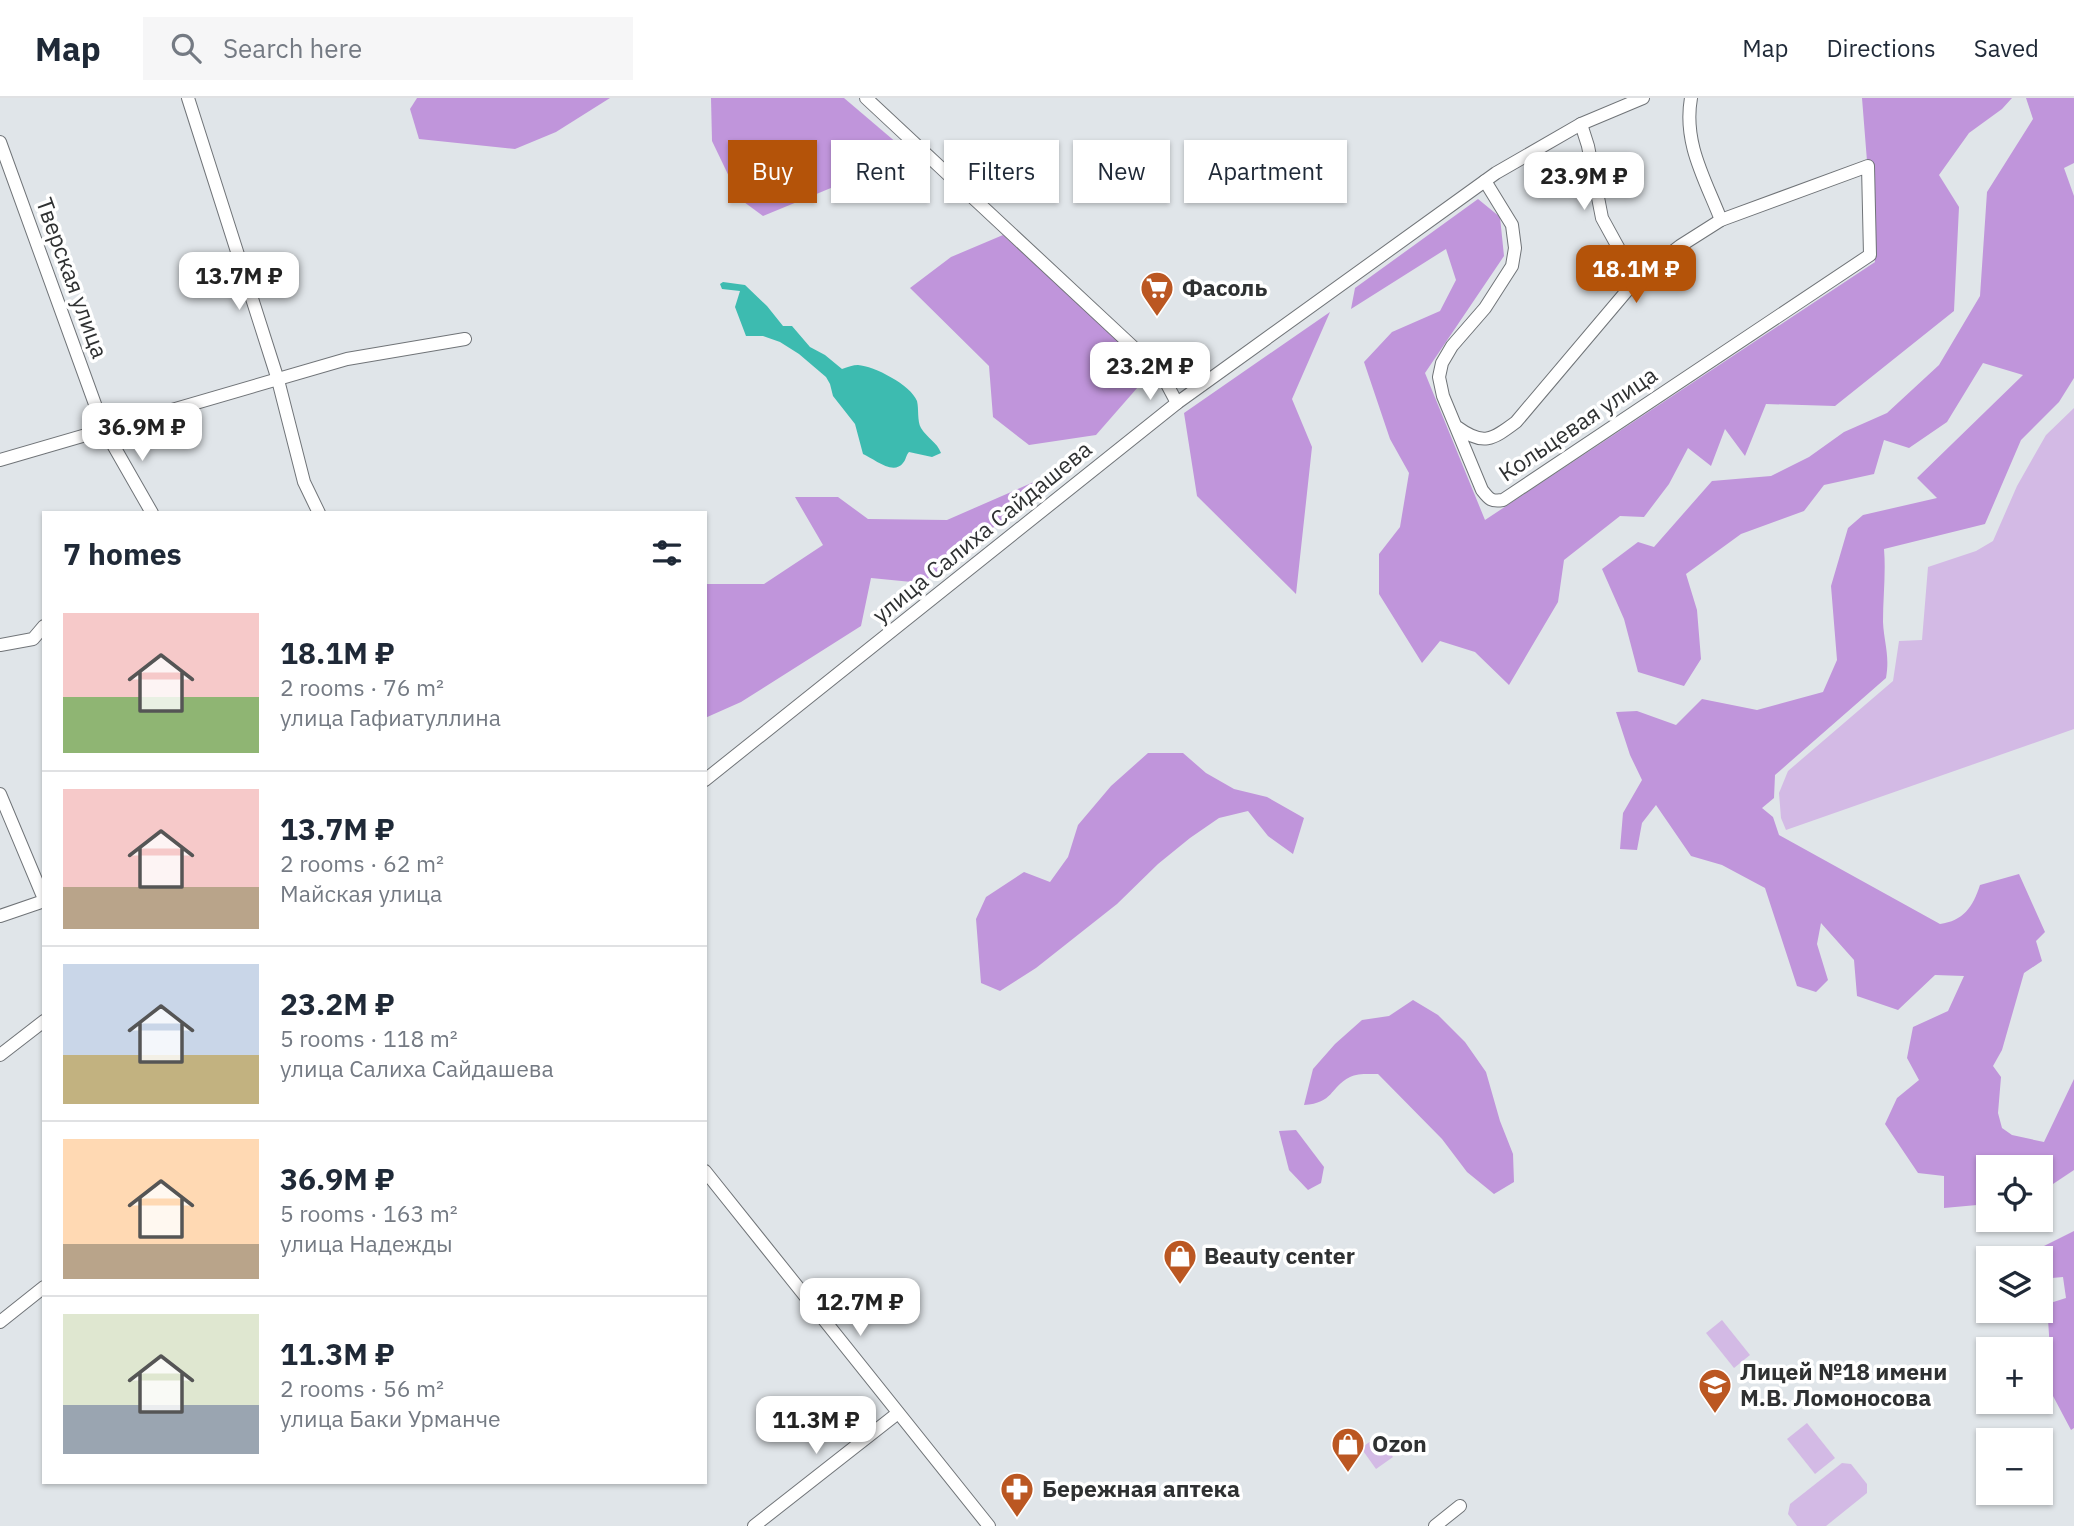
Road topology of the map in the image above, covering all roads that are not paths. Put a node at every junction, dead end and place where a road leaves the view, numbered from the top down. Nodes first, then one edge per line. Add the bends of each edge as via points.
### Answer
1 (188, 98) edge
2 (866, 98) edge
3 (1643, 98) edge
4 (1691, 98) edge
5 (1581, 124) junction
6 (0, 142) edge
7 (1485, 181) junction
8 (1721, 220) junction
9 (1636, 280) junction
10 (465, 339) dead end
11 (278, 380) junction
12 (1177, 403) junction
13 (1457, 427) junction
14 (104, 429) junction
15 (0, 460) edge
16 (151, 511) edge
17 (318, 511) edge
18 (42, 628) edge
19 (0, 645) edge
20 (707, 778) edge
21 (0, 794) edge
22 (42, 895) edge
23 (42, 901) edge
24 (0, 916) edge
25 (42, 1023) edge
26 (0, 1055) edge
27 (707, 1174) edge
28 (42, 1289) edge
29 (0, 1322) edge
30 (898, 1413) junction
31 (1460, 1506) dead end
32 (754, 1526) edge
33 (989, 1526) edge
34 (1435, 1526) edge

1 - 11 street
2 - 12 street via 1161,373
3 - 5 street, улица Салиха Сайдашева
4 - 8 street via 1690,141
5 - 7 street, улица Салиха Сайдашева
5 - 9 street via 1602,218
6 - 14 street, Тверская улица
7 - 12 street, улица Салиха Сайдашева
7 - 13 street, Кольцевая улица via 1512,225 1515,248 1503,283 1442,363 1443,397
8 - 9 street
8 - 13 street, Кольцевая улица via 1868,166 1870,255 1503,500 1489,499 1482,491
9 - 13 street via 1516,422 1486,440
10 - 11 street via 347,359
11 - 14 street
11 - 17 street via 304,482
12 - 20 street, улица Салиха Сайдашева
14 - 15 street
14 - 16 street, Тверская улица
18 - 19 street via 33,639
21 - 22 street
23 - 24 street
25 - 26 street
27 - 30 street
28 - 29 street
30 - 32 street
30 - 33 street
31 - 34 street

